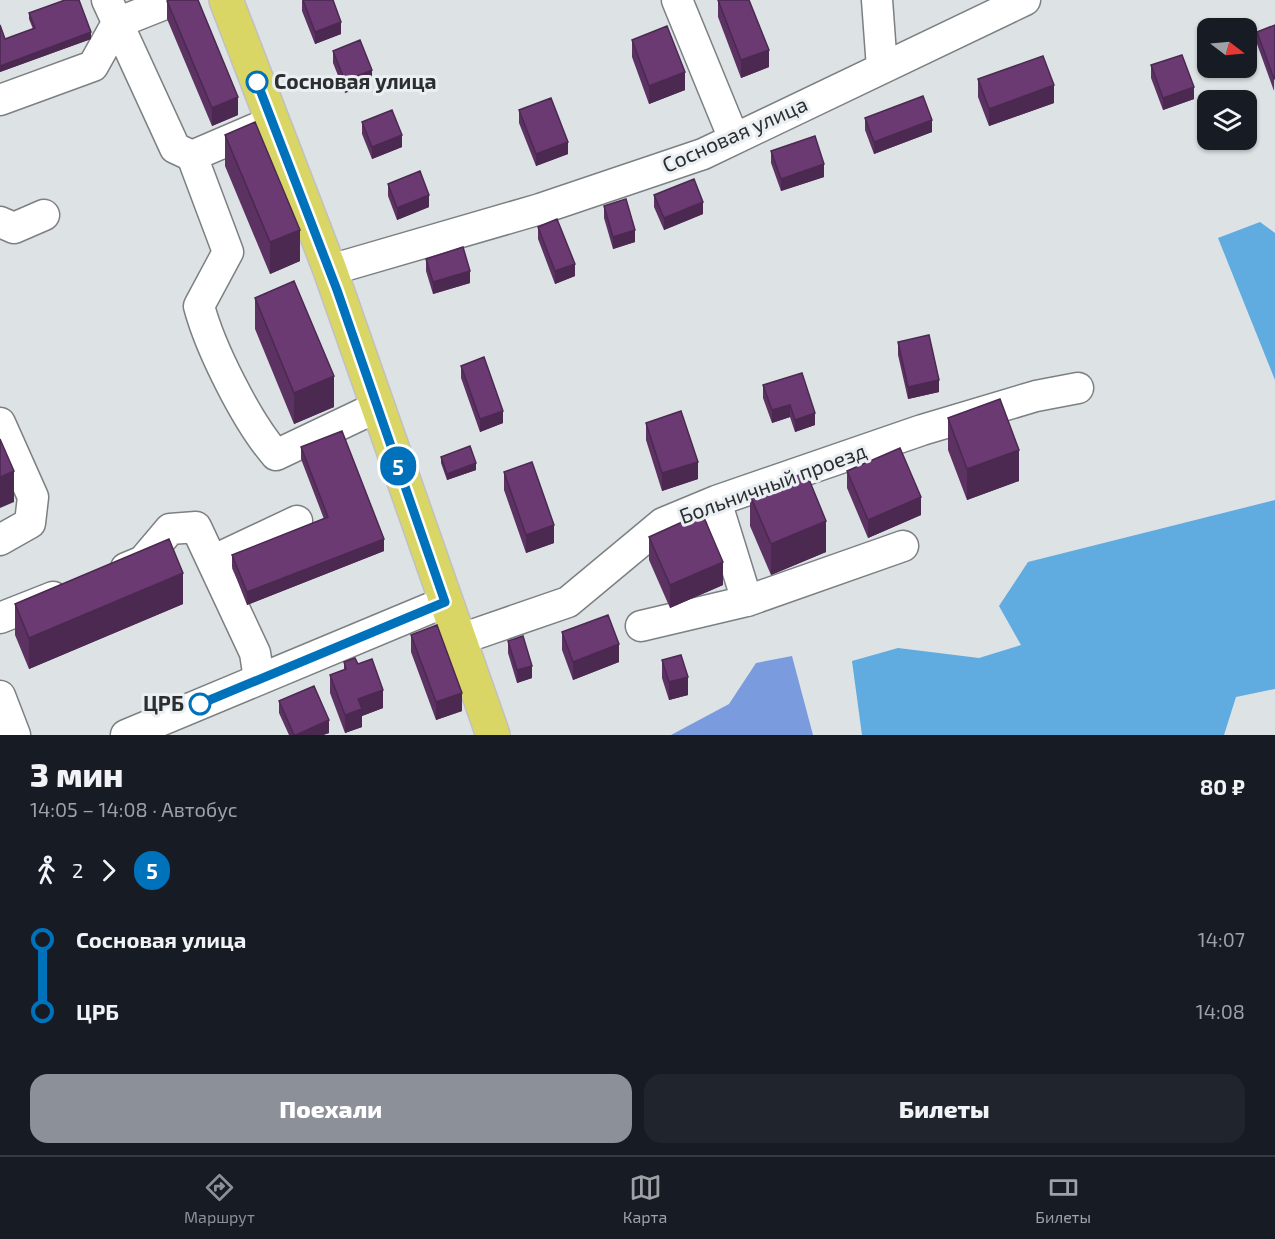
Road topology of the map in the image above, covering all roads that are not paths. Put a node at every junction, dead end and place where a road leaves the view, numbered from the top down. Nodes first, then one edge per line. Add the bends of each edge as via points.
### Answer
1 (175, 0) edge
2 (226, 0) edge
3 (677, 0) edge
4 (877, 0) edge
5 (1025, 0) edge
6 (112, 11) edge
7 (882, 68) junction
8 (0, 100) edge
9 (273, 122) junction
10 (734, 139) junction
11 (192, 156) junction
12 (44, 214) dead end
13 (0, 222) edge
14 (330, 270) junction
15 (1078, 388) dead end
16 (379, 406) junction
17 (0, 423) edge
18 (716, 501) junction
19 (297, 521) dead end
20 (0, 540) edge
21 (903, 546) dead end
22 (212, 561) junction
23 (747, 601) junction
24 (0, 618) edge
25 (451, 618) junction
26 (641, 626) dead end
27 (259, 679) junction
28 (0, 696) edge
29 (15, 735) edge
30 (126, 735) edge
31 (493, 735) edge

1 - 6 street
2 - 9 main road
3 - 10 street
4 - 7 street
5 - 7 street, Сосновая улица
6 - 8 street via 93,66
6 - 11 street via 175,148
7 - 10 street, Сосновая улица
9 - 11 street
9 - 14 main road
10 - 14 street, Сосновая улица via 702,154 540,209
11 - 16 street via 228,252 199,306 205,330 258,435 276,455
12 - 13 street via 15,228
14 - 16 main road
15 - 18 street, Больничный проезд via 922,430
16 - 25 main road
17 - 20 street via 33,497 30,523
18 - 23 street
18 - 25 street, Больничный проезд via 663,523 568,602
19 - 22 street
21 - 23 street
22 - 24 street via 196,527 170,529 143,561
22 - 27 street via 255,653
23 - 26 street
25 - 27 street, Больничный проезд
25 - 31 main road
27 - 30 street, Больничный проезд
28 - 29 street

